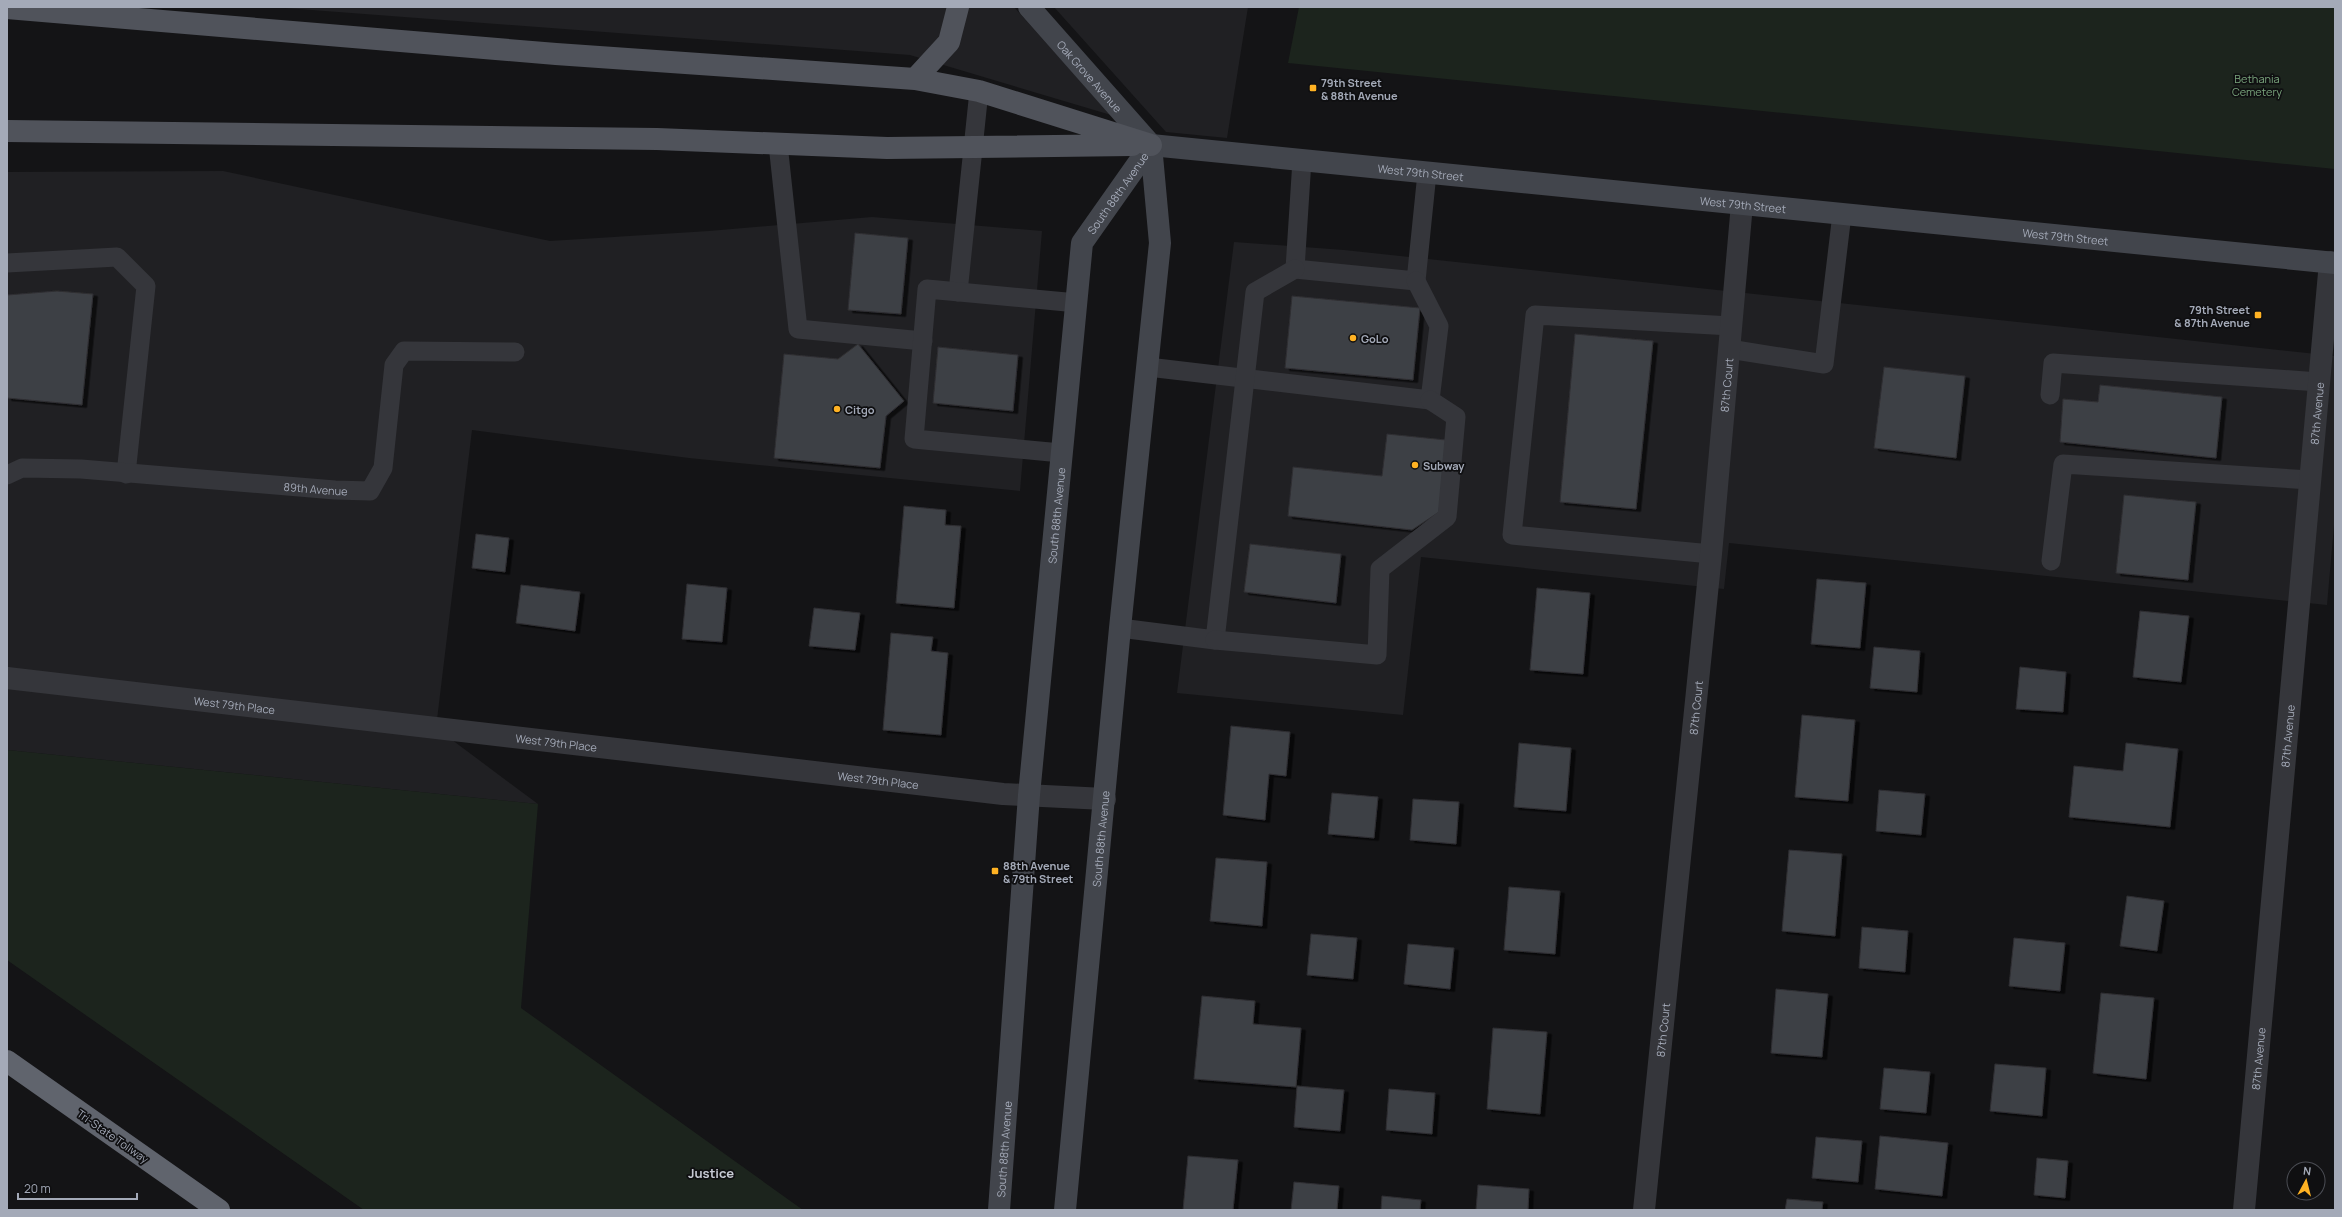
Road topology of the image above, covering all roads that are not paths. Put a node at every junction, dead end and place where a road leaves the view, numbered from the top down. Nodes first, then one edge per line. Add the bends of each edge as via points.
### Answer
1 (958, 7) edge
2 (1029, 7) edge
3 (7, 8) edge
4 (915, 79) junction
5 (979, 91) junction
6 (7, 130) edge
7 (778, 144) junction
8 (1151, 145) junction
9 (972, 147) junction
10 (1302, 160) junction
11 (1427, 173) junction
12 (1742, 204) junction
13 (1842, 214) junction
14 (7, 263) edge
15 (2332, 263) edge
16 (1295, 269) junction
17 (1416, 281) junction
18 (958, 292) junction
19 (1077, 303) junction
20 (1731, 326) junction
21 (923, 341) junction
22 (1729, 349) junction
23 (514, 352) dead end
24 (1148, 367) junction
25 (1245, 379) junction
26 (2319, 382) junction
27 (2050, 395) dead end
28 (1430, 400) junction
29 (1061, 453) junction
30 (126, 474) junction
31 (7, 475) edge
32 (2310, 480) junction
33 (1711, 554) junction
34 (2051, 561) dead end
35 (1120, 628) junction
36 (1215, 640) junction
37 (7, 678) edge
38 (1029, 795) junction
39 (1105, 799) junction
40 (7, 1061) edge
41 (219, 1210) edge
42 (999, 1210) edge
43 (1065, 1210) edge
44 (1644, 1210) edge
45 (2244, 1210) edge

1 - 4 main road via 949,42
2 - 8 street, Oak Grove Avenue
3 - 4 main road via 556,54
4 - 5 main road
5 - 8 main road
5 - 9 lane
6 - 7 main road via 657,139
7 - 9 main road via 887,148
7 - 21 lane via 798,329
8 - 9 main road
8 - 10 street, West 79th Street
8 - 19 street, South 88th Avenue via 1082,242
8 - 24 street, South 88th Avenue via 1160,243
9 - 18 lane
10 - 11 street, West 79th Street
10 - 16 lane
11 - 12 street, West 79th Street
11 - 17 lane
12 - 13 street, West 79th Street
12 - 20 street, 87th Court
13 - 15 street, West 79th Street
13 - 22 lane via 1824,364
14 - 30 lane via 117,257 146,286
15 - 26 street, 87th Avenue
16 - 17 lane
16 - 25 lane via 1255,292
17 - 28 lane via 1439,326
18 - 19 lane
18 - 21 lane via 927,289
19 - 29 street, South 88th Avenue
20 - 22 street, 87th Court
20 - 33 lane via 1536,315 1512,534
21 - 29 lane via 914,439
22 - 33 street, 87th Court
23 - 30 lane, 89th Avenue via 404,351 394,365 383,468 370,491
24 - 25 lane
24 - 35 street, South 88th Avenue
25 - 28 lane
25 - 36 lane
26 - 27 lane via 2053,363
26 - 32 street, 87th Avenue
28 - 36 lane via 1456,417 1447,517 1380,570 1377,656
29 - 38 street, South 88th Avenue
30 - 31 lane, 89th Avenue via 81,469 22,468
32 - 34 lane via 2063,464
32 - 45 street, 87th Avenue
33 - 44 street, 87th Court
35 - 36 lane
35 - 39 street, South 88th Avenue
37 - 38 street, West 79th Place
38 - 39 street, West 79th Place
38 - 42 street, South 88th Avenue
39 - 43 street, South 88th Avenue
40 - 41 highway, Tri-State Tollway

